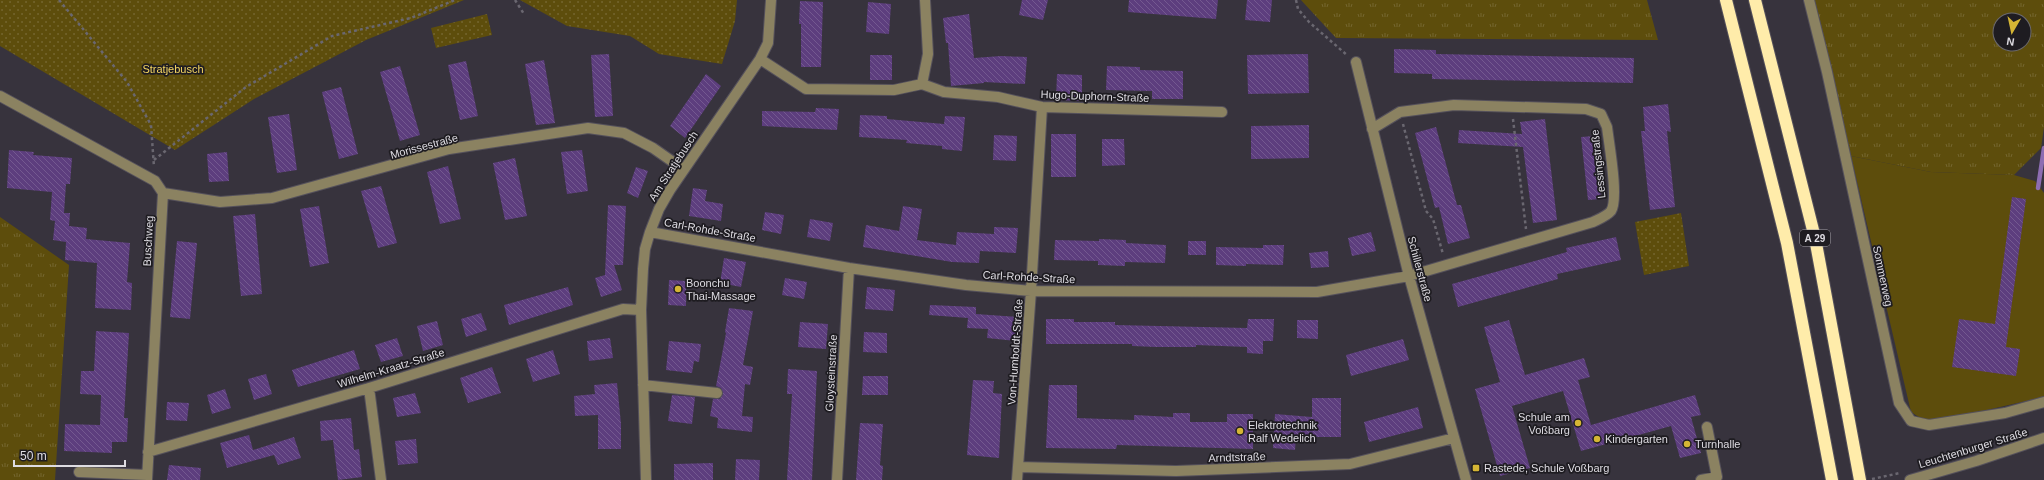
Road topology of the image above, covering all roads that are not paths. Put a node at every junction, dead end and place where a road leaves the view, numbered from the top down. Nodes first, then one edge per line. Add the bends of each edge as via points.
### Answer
1 (772, 0) edge
2 (926, 0) edge
3 (1726, 0) edge
4 (1755, 0) edge
5 (1809, 0) edge
6 (760, 59) junction
7 (1356, 62) road end
8 (922, 84) junction
9 (0, 96) edge
10 (1042, 107) junction
11 (1222, 112) dead end
12 (1372, 130) junction
13 (683, 170) junction
14 (163, 193) junction
15 (650, 232) junction
16 (849, 268) junction
17 (1410, 276) junction
18 (1032, 291) junction
19 (641, 310) junction
20 (643, 385) junction
21 (369, 388) junction
22 (717, 393) dead end
23 (2044, 402) edge
24 (1707, 426) dead end
25 (1454, 438) junction
26 (2044, 438) edge
27 (148, 452) junction
28 (1018, 467) junction
29 (78, 472) dead end
30 (147, 478) edge
31 (381, 480) edge
32 (646, 480) edge
33 (837, 480) edge
34 (1017, 480) edge
35 (1466, 480) edge
36 (1701, 480) edge
37 (1832, 480) edge
38 (1860, 480) edge
39 (1910, 480) edge

1 - 6 street, Am Stratjebusch via 768,43
2 - 8 street via 928,54
3 - 37 highway, A 29 via 1787,244
4 - 38 highway, A 29 via 1815,238
5 - 23 street, Sommerweg via 1899,403 1911,421 1929,425 2005,412
6 - 8 street via 806,89 894,90
6 - 13 street, Am Stratjebusch
7 - 12 street, Schillerstraße
8 - 10 street, Hugo-Duphorn-Straße via 944,92 998,97
9 - 14 street via 155,182
10 - 11 street, Hugo-Duphorn-Straße
10 - 18 street, Von-Humboldt-Straße
12 - 17 street, Schillerstraße
12 - 17 street, Lessingstraße via 1400,112 1454,105 1586,109 1601,114 1607,127 1614,193 1609,213 1593,222
13 - 14 street, Morissestraße via 653,148 624,133 588,128 449,149 272,198 220,202
13 - 15 street, Am Stratjebusch via 659,209
14 - 27 street, Buschweg
15 - 16 street, Carl-Rohde-Straße
15 - 19 street, Am Stratjebusch via 645,249
16 - 18 street, Carl-Rohde-Straße via 966,285
16 - 33 street, Gloysteinstraße
17 - 18 street, Carl-Rohde-Straße via 1317,292
17 - 25 street, Schillerstraße
18 - 28 street, Von-Humboldt-Straße
19 - 20 street, Am Stratjebusch
19 - 21 street, Wilhelm-Kraatz-Straße via 623,309
20 - 22 street
20 - 32 street, Am Stratjebusch
21 - 27 street, Wilhelm-Kraatz-Straße
21 - 31 street
24 - 36 street via 1717,477
25 - 28 street, Arndtstraße via 1350,464 1176,471
25 - 35 street, Schillerstraße
26 - 39 street, Leuchtenburger Straße
27 - 30 street, Buschweg
28 - 34 street, Von-Humboldt-Straße
29 - 30 street

